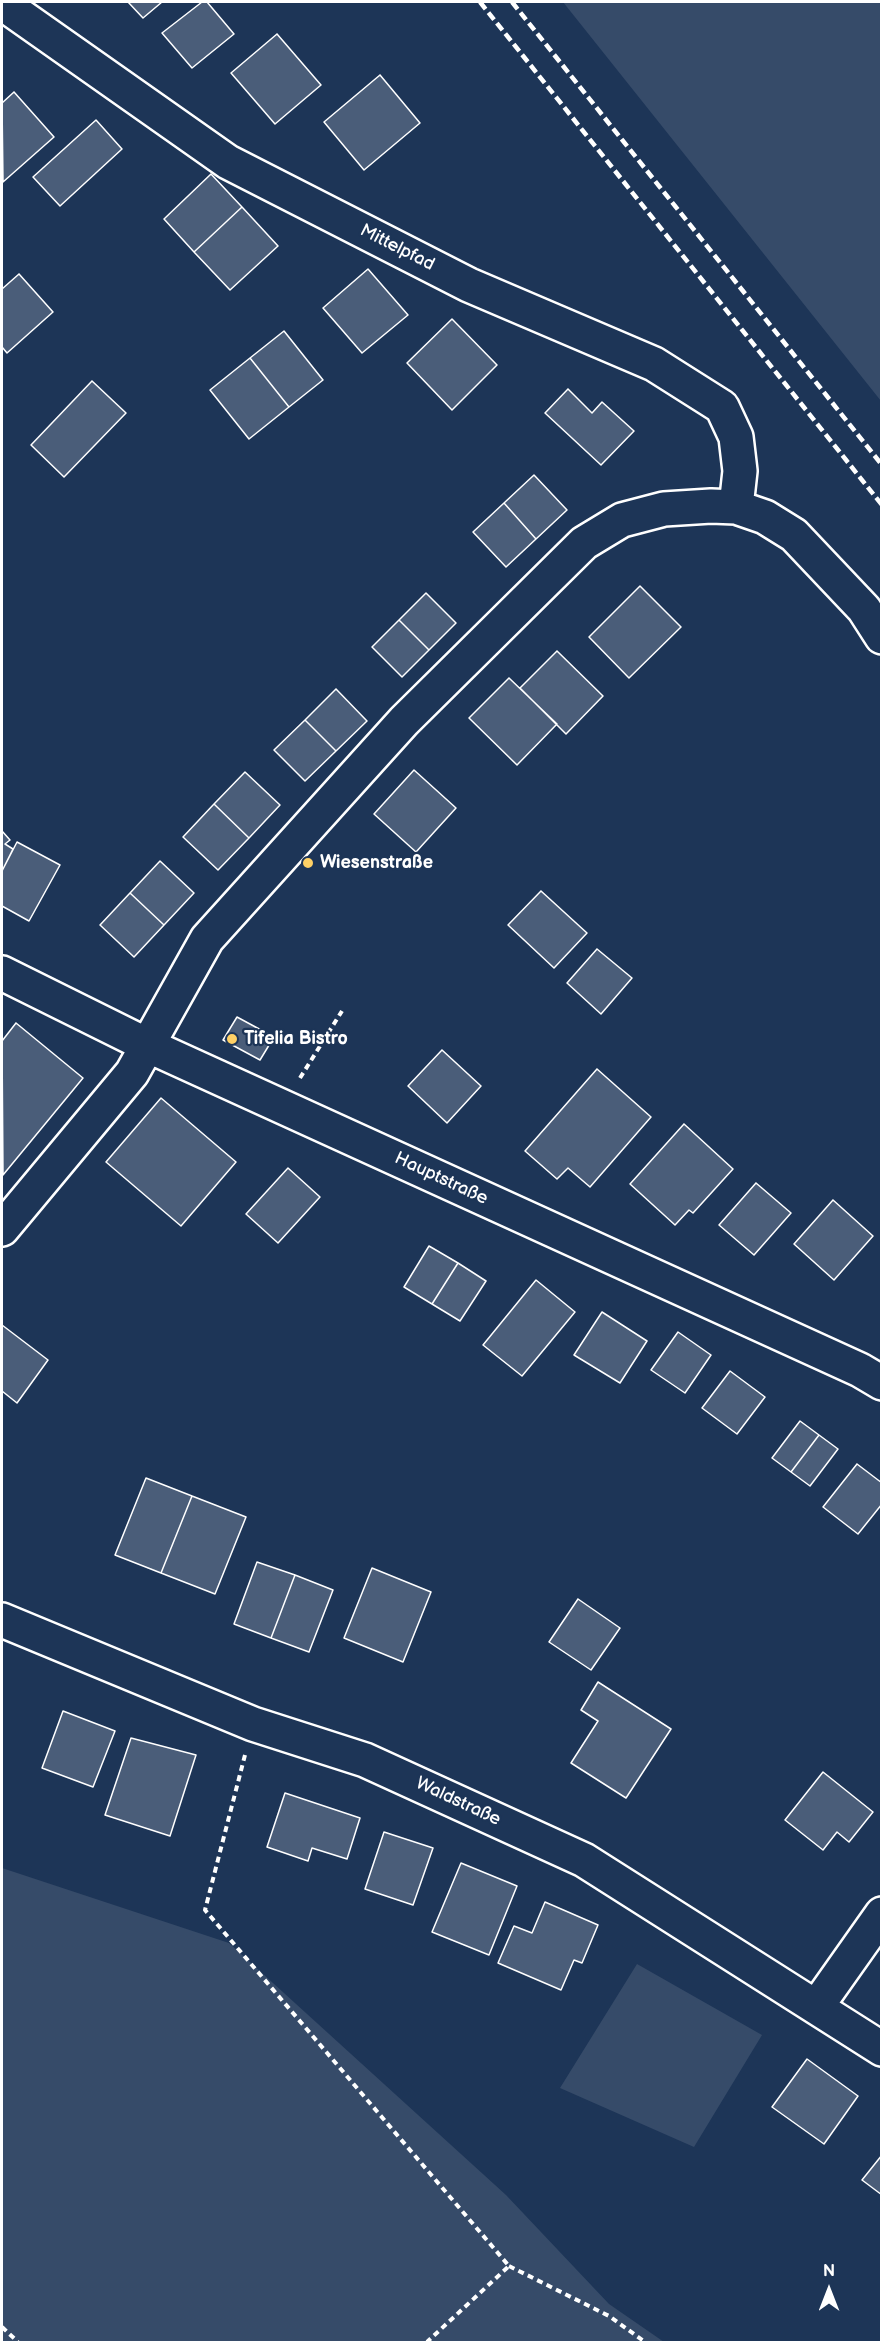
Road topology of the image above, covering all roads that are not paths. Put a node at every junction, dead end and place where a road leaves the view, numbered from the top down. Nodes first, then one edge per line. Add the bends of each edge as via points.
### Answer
1 (2, 3) edge
2 (736, 507) junction
3 (882, 637) edge
4 (2, 973) edge
5 (147, 1045) junction
6 (2, 1229) edge
7 (882, 1383) edge
8 (2, 1620) edge
9 (882, 1914) edge
10 (817, 2006) junction
11 (882, 2049) edge

1 - 2 street, Mittelpfad via 228,162 469,285 654,364 722,407 736,437 740,471
2 - 3 street via 765,517 794,535 864,609
2 - 5 street via 664,509 622,520 584,543 404,721 207,939
4 - 5 street, Hauptstraße
5 - 6 street via 132,1073
5 - 7 street, Hauptstraße
8 - 10 street, Waldstraße via 253,1724 365,1760 584,1860
9 - 10 street
10 - 11 street, Waldstraße

